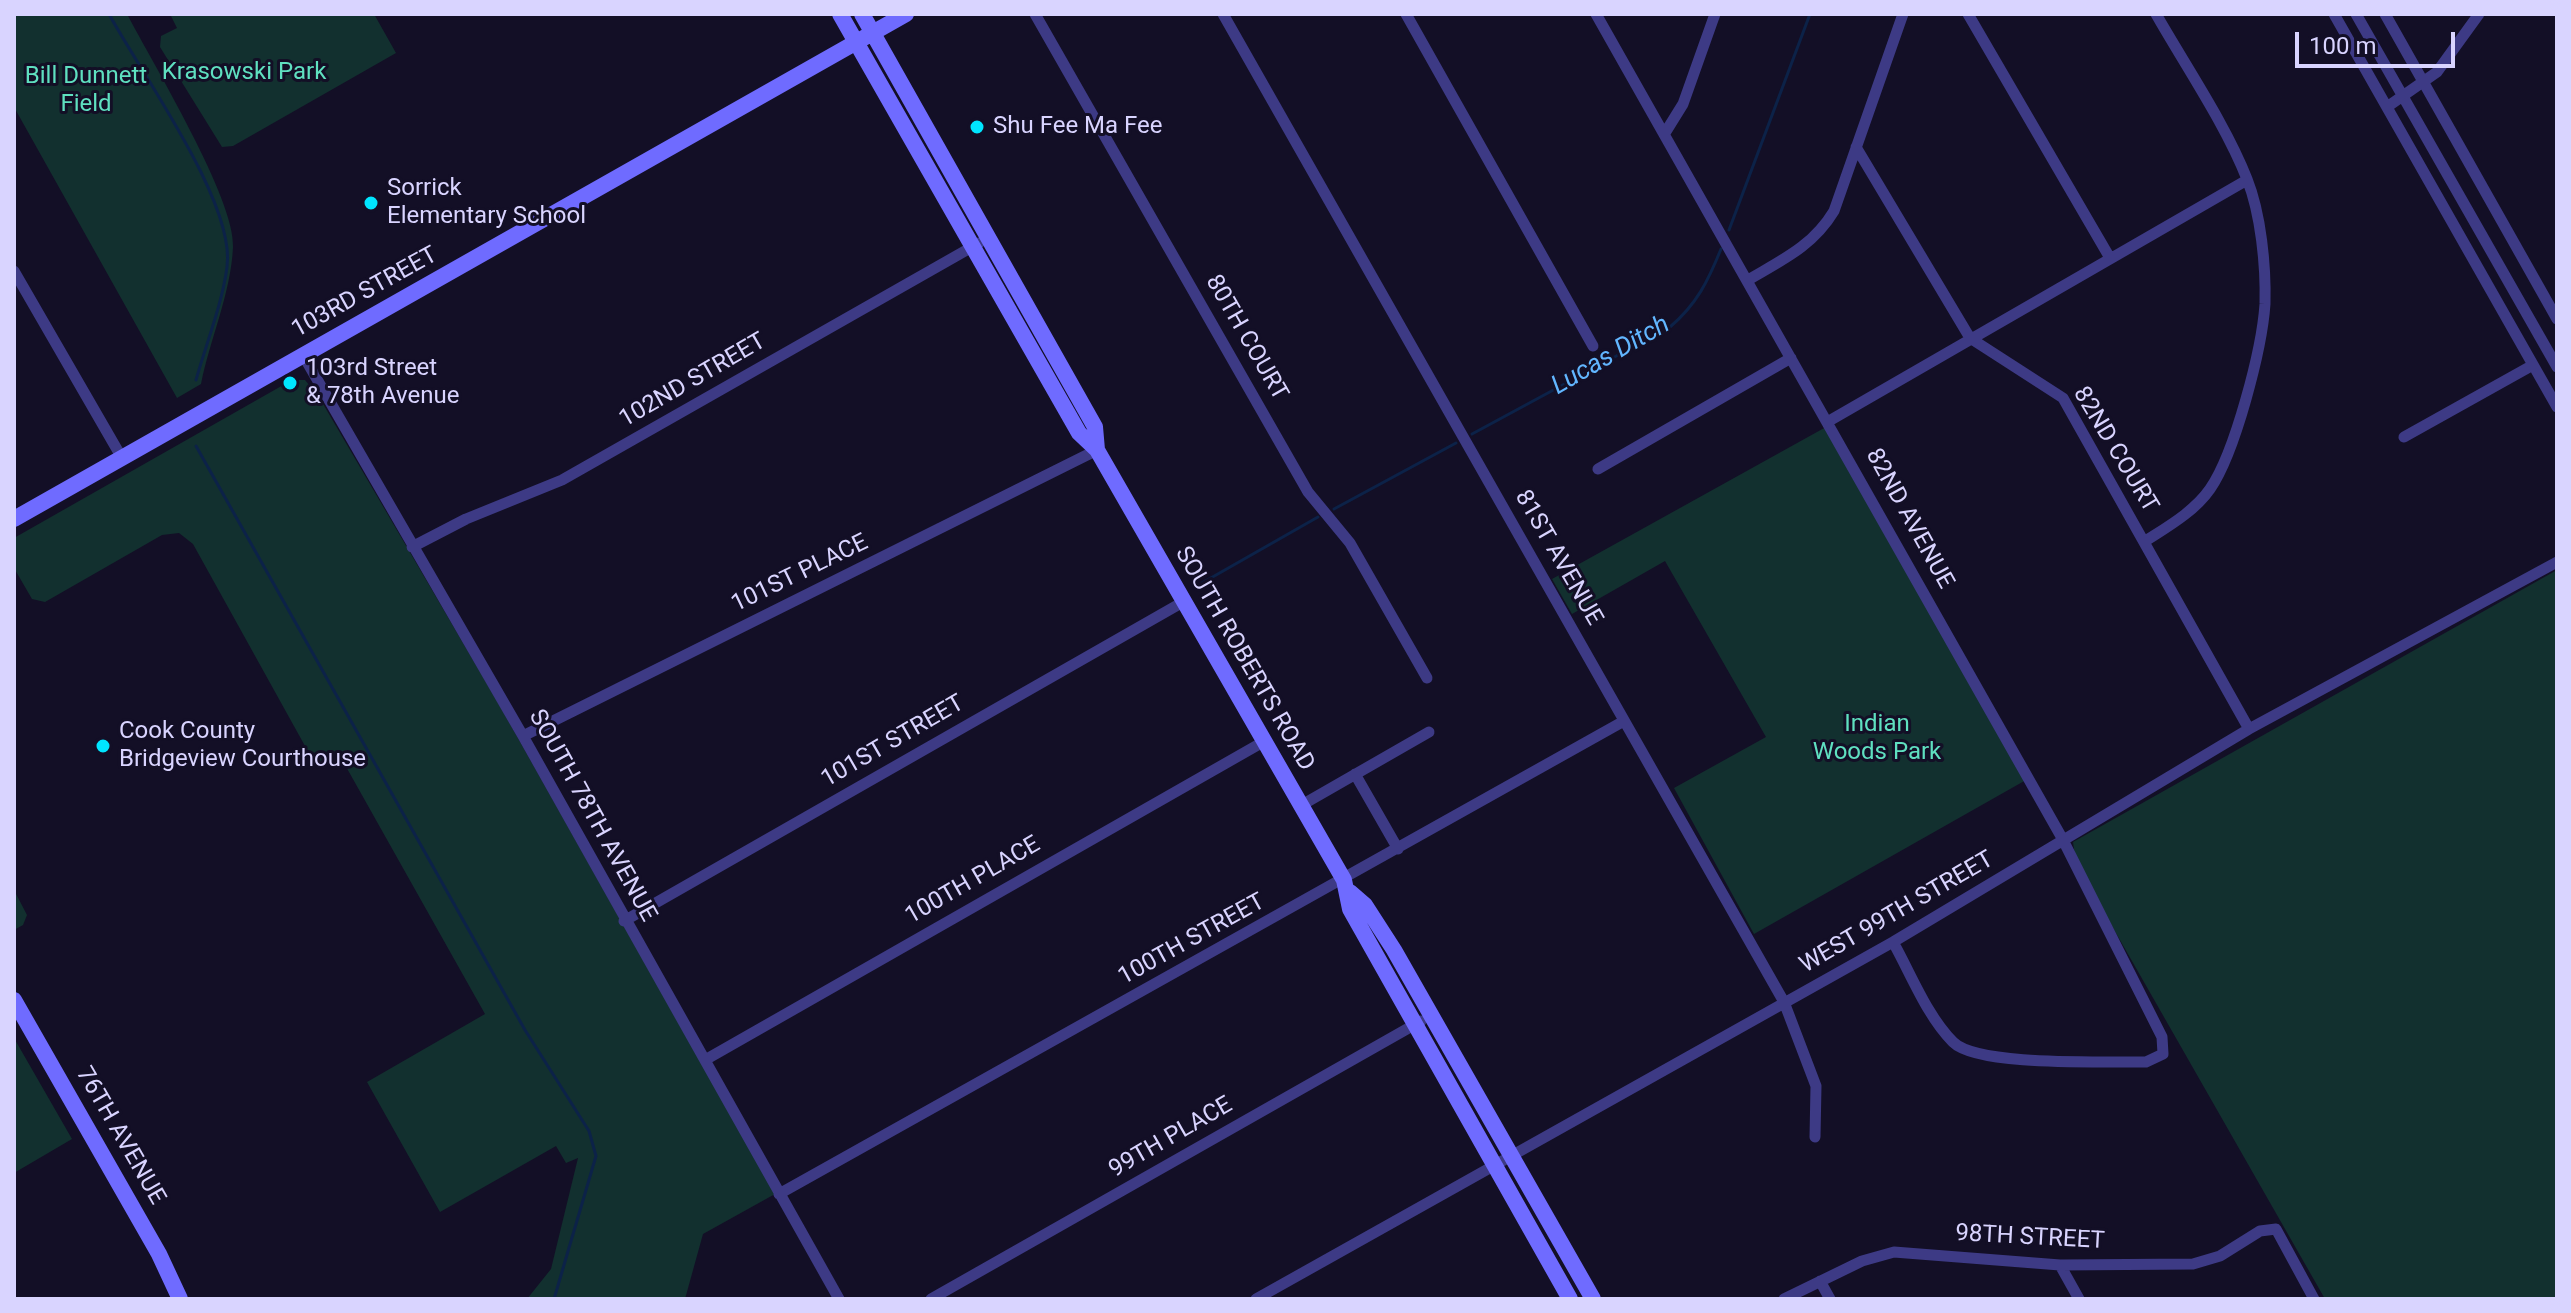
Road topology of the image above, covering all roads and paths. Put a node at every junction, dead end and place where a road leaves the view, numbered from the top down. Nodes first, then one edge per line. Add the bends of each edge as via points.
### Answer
1 (840, 14) edge
2 (862, 14) edge
3 (906, 14) edge
4 (1035, 14) edge
5 (1223, 14) edge
6 (1406, 14) edge
7 (1596, 14) edge
8 (1715, 14) edge
9 (1903, 14) edge
10 (1968, 14) edge
11 (2156, 14) edge
12 (2334, 14) edge
13 (2356, 14) edge
14 (2385, 14) edge
15 (2479, 14) edge
16 (873, 33) junction
17 (856, 43) junction
18 (2425, 84) junction
19 (2404, 98) junction
20 (2387, 107) junction
21 (1665, 133) junction
22 (1856, 147) junction
23 (2247, 180) junction
24 (988, 237) junction
25 (973, 246) junction
26 (2110, 258) junction
27 (14, 271) edge
28 (1748, 280) junction
29 (2557, 319) edge
30 (1970, 338) junction
31 (1593, 346) dead end
32 (303, 355) junction
33 (1791, 358) junction
34 (2533, 365) junction
35 (2557, 367) edge
36 (2557, 407) edge
37 (1829, 421) junction
38 (2404, 437) dead end
39 (1097, 450) junction
40 (122, 458) junction
41 (1598, 469) dead end
42 (14, 519) edge
43 (2144, 542) junction
44 (412, 547) junction
45 (2557, 562) edge
46 (1183, 602) junction
47 (1427, 678) dead end
48 (1624, 721) junction
49 (2249, 729) junction
50 (1429, 732) dead end
51 (523, 736) junction
52 (1263, 742) junction
53 (1355, 774) junction
54 (1300, 806) junction
55 (2062, 838) junction
56 (1398, 849) junction
57 (1347, 886) junction
58 (624, 921) junction
59 (1893, 942) junction
60 (14, 1000) edge
61 (1784, 1002) junction
62 (1432, 1015) junction
63 (1413, 1025) junction
64 (705, 1060) junction
65 (1815, 1137) dead end
66 (1513, 1156) junction
67 (1495, 1166) junction
68 (779, 1194) junction
69 (2060, 1265) junction
70 (1820, 1281) junction
71 (180, 1299) edge
72 (839, 1299) edge
73 (931, 1299) edge
74 (1256, 1299) edge
75 (1570, 1299) edge
76 (1593, 1299) edge
77 (1784, 1299) edge
78 (1830, 1299) edge
79 (2079, 1299) edge
80 (2314, 1299) edge

1 - 17 street, SOUTH ROBERTS ROAD
2 - 16 street, SOUTH ROBERTS ROAD
3 - 16 street, 103RD STREET
4 - 47 street, 80TH COURT via 1308,492 1341,529
5 - 48 street, 81ST AVENUE
6 - 31 street
7 - 21 street, 82ND AVENUE
8 - 21 street via 1683,104
9 - 22 street
10 - 26 street
11 - 23 street
12 - 20 street
13 - 19 street
14 - 18 street
15 - 18 street
16 - 17 street, 103RD STREET
16 - 24 street, SOUTH ROBERTS ROAD
17 - 25 street, SOUTH ROBERTS ROAD
17 - 32 street, 103RD STREET
18 - 19 street
18 - 29 street
19 - 20 street
19 - 35 street
20 - 34 street
21 - 28 street, 82ND AVENUE
22 - 28 street via 1822,231 1801,250
22 - 30 street, 82ND COURT
23 - 26 street
23 - 43 street via 2265,304 2255,361 2226,462 2209,491 2193,509
24 - 25 street, 102ND STREET
24 - 39 street, SOUTH ROBERTS ROAD via 1095,427
25 - 39 street, SOUTH ROBERTS ROAD via 1079,433
25 - 44 street, 102ND STREET via 548,487
26 - 30 street
27 - 40 street
28 - 33 street, 82ND AVENUE
30 - 37 street
30 - 43 street, 82ND COURT via 2063,398
32 - 40 street, 103RD STREET
32 - 44 street, SOUTH 78TH AVENUE
33 - 37 street, 82ND AVENUE
33 - 41 street
34 - 36 street
34 - 38 street
37 - 55 street, 82ND AVENUE
39 - 46 street, SOUTH ROBERTS ROAD
39 - 51 street, 101ST PLACE
40 - 42 street, 103RD STREET
43 - 49 street, 82ND COURT
44 - 51 street, SOUTH 78TH AVENUE
45 - 49 street, WEST 99TH STREET
46 - 52 street, SOUTH ROBERTS ROAD
46 - 58 street, 101ST STREET
48 - 56 street, 100TH STREET
48 - 61 street, 81ST AVENUE
49 - 55 street, WEST 99TH STREET
50 - 53 street
51 - 58 street, SOUTH 78TH AVENUE
52 - 54 street, SOUTH ROBERTS ROAD
52 - 64 street, 100TH PLACE
53 - 54 street
53 - 56 street
54 - 57 street, SOUTH ROBERTS ROAD
55 - 59 street, WEST 99TH STREET via 2048,852
55 - 59 street, 82ND AVENUE via 2162,1037 2163,1054 2146,1062 1994,1058 1964,1050 1942,1029
56 - 57 street, 100TH STREET
57 - 62 street, SOUTH ROBERTS ROAD via 1365,905
57 - 63 street, SOUTH ROBERTS ROAD via 1350,909
57 - 68 street, 100TH STREET
58 - 64 street, SOUTH 78TH AVENUE
59 - 61 street, WEST 99TH STREET
60 - 71 street, 76TH AVENUE
61 - 65 street, 81ST AVENUE via 1816,1086
61 - 66 street, WEST 99TH STREET
62 - 63 street, 99TH PLACE
62 - 66 street, SOUTH ROBERTS ROAD
63 - 67 street, SOUTH ROBERTS ROAD
63 - 73 street, 99TH PLACE
64 - 68 street, SOUTH 78TH AVENUE
66 - 67 street, WEST 99TH STREET
66 - 76 street, SOUTH ROBERTS ROAD
67 - 74 street, WEST 99TH STREET
67 - 75 street, SOUTH ROBERTS ROAD
68 - 72 street, SOUTH 78TH AVENUE
69 - 70 street, 98TH STREET via 1894,1252
69 - 79 street
69 - 80 street, 98TH STREET via 2193,1264 2220,1256 2260,1231 2276,1229
70 - 77 street, 98TH STREET
70 - 78 street

